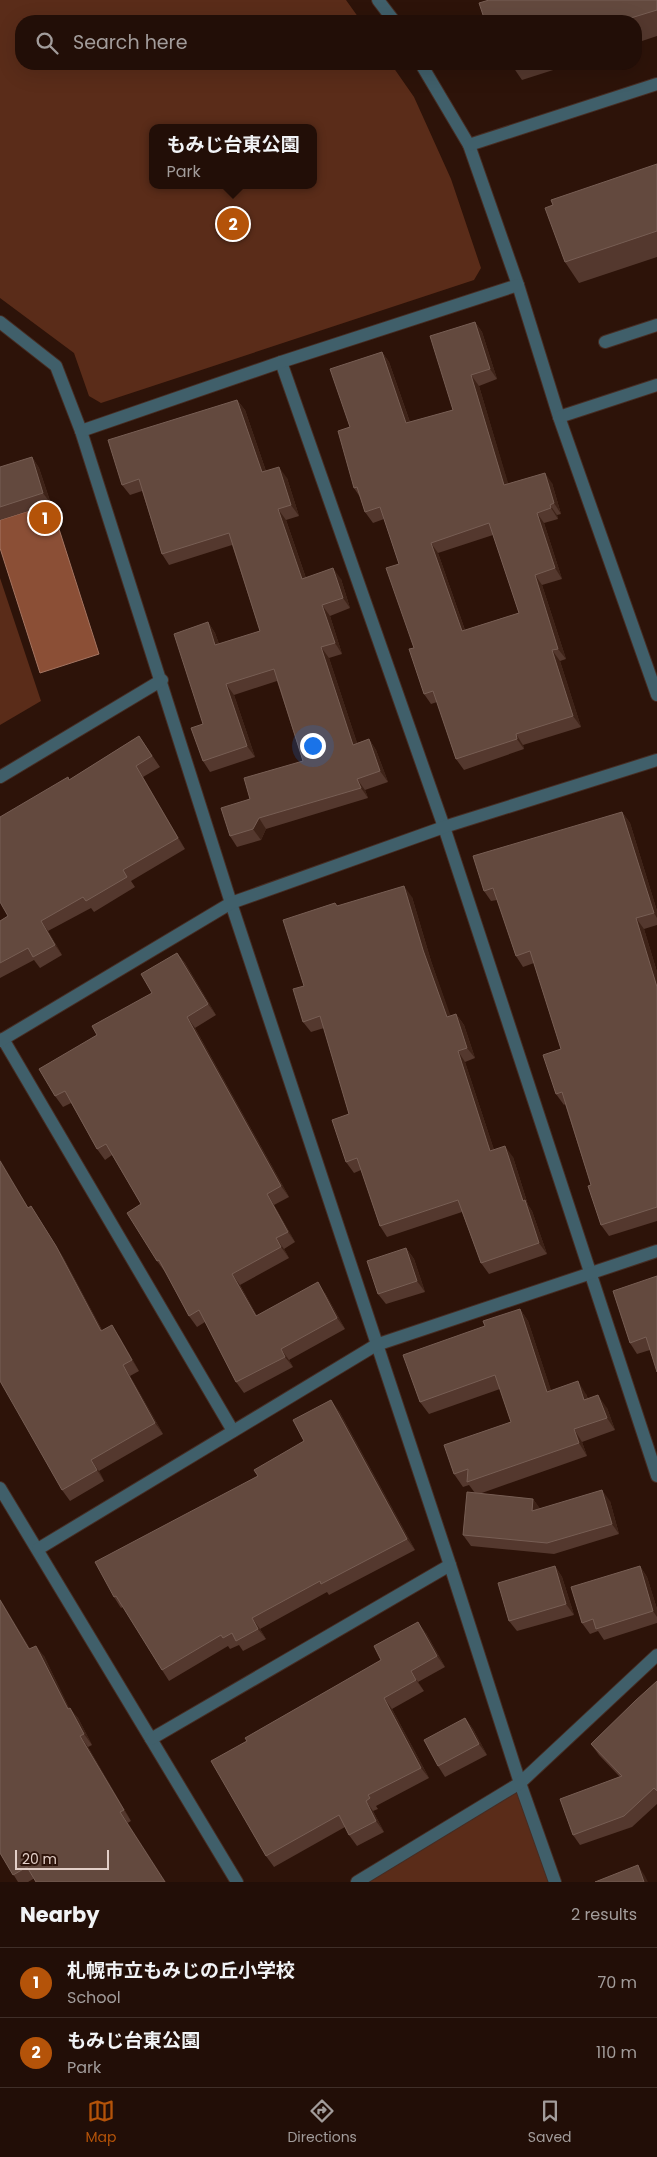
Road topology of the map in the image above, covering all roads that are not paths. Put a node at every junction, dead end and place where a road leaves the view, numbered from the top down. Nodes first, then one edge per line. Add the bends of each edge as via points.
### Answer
1 (378, 0) edge
2 (389, 15) edge
3 (425, 70) edge
4 (657, 84) edge
5 (470, 145) junction
6 (518, 285) junction
7 (0, 322) edge
8 (657, 325) edge
9 (605, 342) dead end
10 (281, 362) junction
11 (657, 384) edge
12 (559, 417) junction
13 (82, 431) junction
14 (162, 680) junction
15 (657, 695) edge
16 (657, 760) edge
17 (0, 777) edge
18 (444, 827) junction
19 (231, 903) junction
20 (1, 1040) edge
21 (657, 1251) edge
22 (590, 1272) junction
23 (376, 1345) junction
24 (233, 1431) junction
25 (657, 1476) edge
26 (0, 1488) edge
27 (38, 1549) junction
28 (450, 1565) junction
29 (657, 1655) edge
30 (151, 1739) junction
31 (520, 1783) junction
32 (237, 1882) edge
33 (357, 1882) edge
34 (555, 1882) edge

1 - 2 street
3 - 5 street
4 - 5 street
5 - 6 street
6 - 10 street
6 - 12 street
7 - 13 street via 56,366
8 - 9 street
10 - 13 street
10 - 18 street
11 - 12 street
12 - 15 street
13 - 14 street
14 - 17 street
14 - 19 street
16 - 18 street
18 - 19 street
18 - 22 street
19 - 20 street
19 - 23 street
20 - 24 street
21 - 22 street
22 - 23 street
22 - 25 street
23 - 24 street
23 - 28 street
24 - 27 street
26 - 27 street
27 - 30 street
28 - 30 street
28 - 31 street
29 - 31 street
30 - 32 street
31 - 33 street
31 - 34 street

